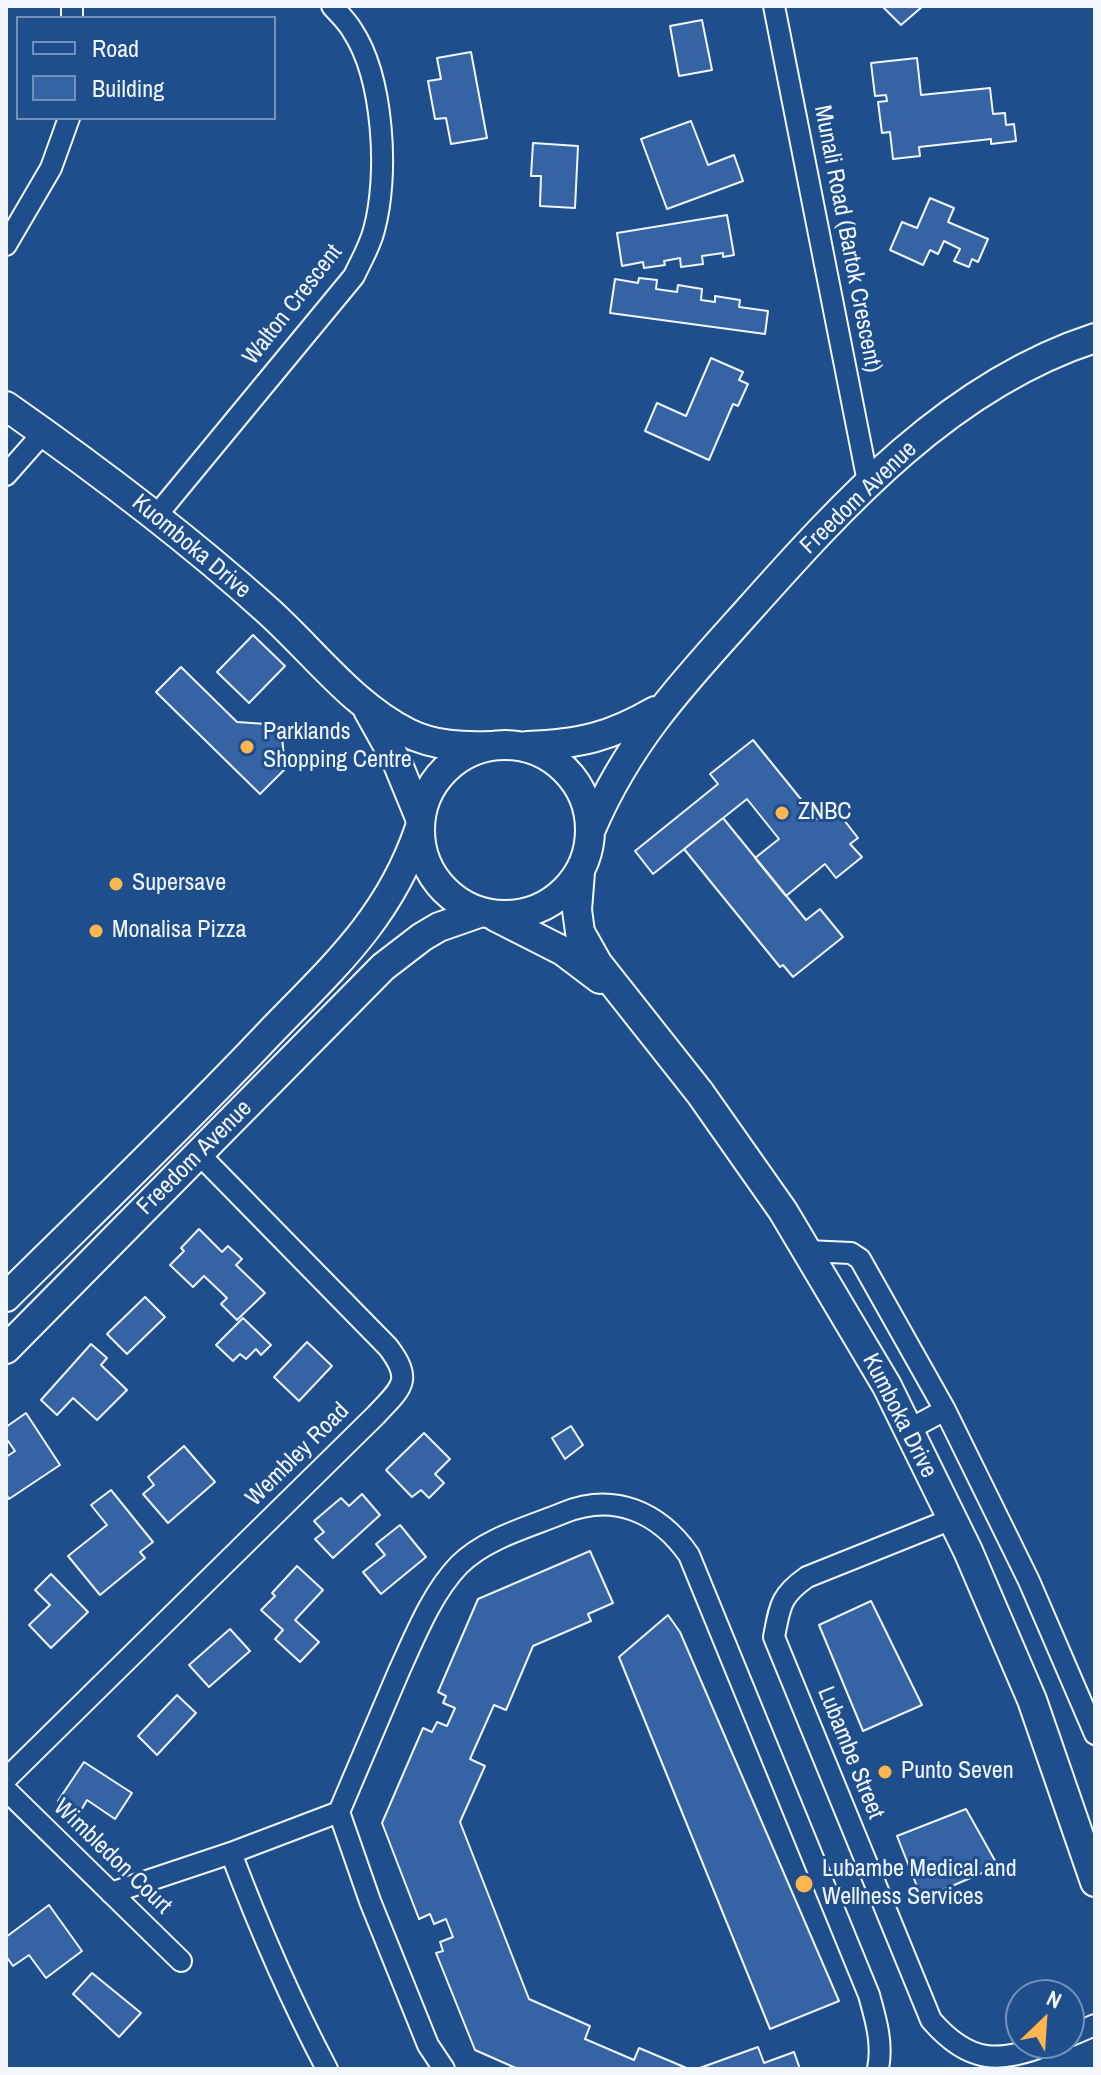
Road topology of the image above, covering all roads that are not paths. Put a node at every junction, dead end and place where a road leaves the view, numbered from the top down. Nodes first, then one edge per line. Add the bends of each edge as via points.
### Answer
1 (332, 6) edge
2 (774, 6) edge
3 (68, 120) edge
4 (6, 245) edge
5 (1095, 338) edge
6 (6, 406) edge
7 (44, 432) junction
8 (6, 475) edge
9 (868, 482) junction
10 (156, 516) junction
11 (363, 703) junction
12 (662, 708) junction
13 (505, 746) junction
14 (419, 824) junction
15 (591, 829) junction
16 (580, 872) junction
17 (487, 914) junction
18 (620, 994) junction
19 (199, 1154) junction
20 (124, 1181) junction
21 (807, 1251) junction
22 (6, 1297) edge
23 (55, 1299) junction
24 (6, 1349) edge
25 (945, 1410) junction
26 (908, 1430) junction
27 (952, 1519) junction
28 (1095, 1734) edge
29 (6, 1779) edge
30 (6, 1790) edge
31 (339, 1812) junction
32 (231, 1853) junction
33 (1095, 1882) edge
34 (111, 1893) junction
35 (181, 1961) dead end
36 (1005, 2056) edge
37 (327, 2069) edge
38 (444, 2069) edge
39 (878, 2069) edge

1 - 10 street, Walton Crescent via 363,52 376,100 383,184 374,231 354,276
2 - 9 street, Munali Road (Bartok Crescent)
3 - 4 street via 51,168
5 - 9 main road, Freedom Avenue via 1059,350 962,404
6 - 7 main road, Kuomboka Drive
7 - 8 street
7 - 10 main road, Kuomboka Drive
9 - 12 main road, Freedom Avenue
10 - 11 main road, Kuomboka Drive via 266,609
11 - 13 main road via 434,743
11 - 14 main road via 387,741
12 - 13 main road, Freedom Avenue via 593,740
12 - 15 main road, Freedom Avenue via 618,772
13 - 14 main road via 466,754 444,770 428,792
13 - 15 main road via 541,753 561,766 577,784
14 - 17 main road via 422,853 432,875 447,894
14 - 20 main road, Freedom Avenue via 395,887 360,939
15 - 16 main road
16 - 17 main road via 565,893 544,907 519,915
16 - 18 main road, Kumboka Drive via 580,932
17 - 18 main road, Kumboka Drive via 563,951
17 - 19 main road, Freedom Avenue via 439,927 383,967
18 - 21 main road, Kumboka Drive via 700,1093
19 - 23 main road, Freedom Avenue
19 - 29 street, Wembley Road via 388,1347 402,1364 403,1378 376,1415
20 - 22 main road, Freedom Avenue
20 - 23 main road
21 - 25 street via 851,1253 860,1259
21 - 26 main road, Kumboka Drive
23 - 24 main road, Freedom Avenue
25 - 26 street
25 - 28 street via 1029,1581
26 - 27 main road, Kumboka Drive
27 - 33 main road, Kumboka Drive via 1032,1700
27 - 36 street, Lubambe Street via 799,1583 781,1600 774,1637 931,2020 963,2049
30 - 34 street, Wimbledon Court
31 - 32 street
31 - 38 street via 428,2045
31 - 39 street via 416,1634 459,1566 482,1547 582,1505 618,1505 651,1516 689,1555 869,1995 879,2031
32 - 34 street
32 - 37 street via 295,2009
34 - 35 street, Wimbledon Court

